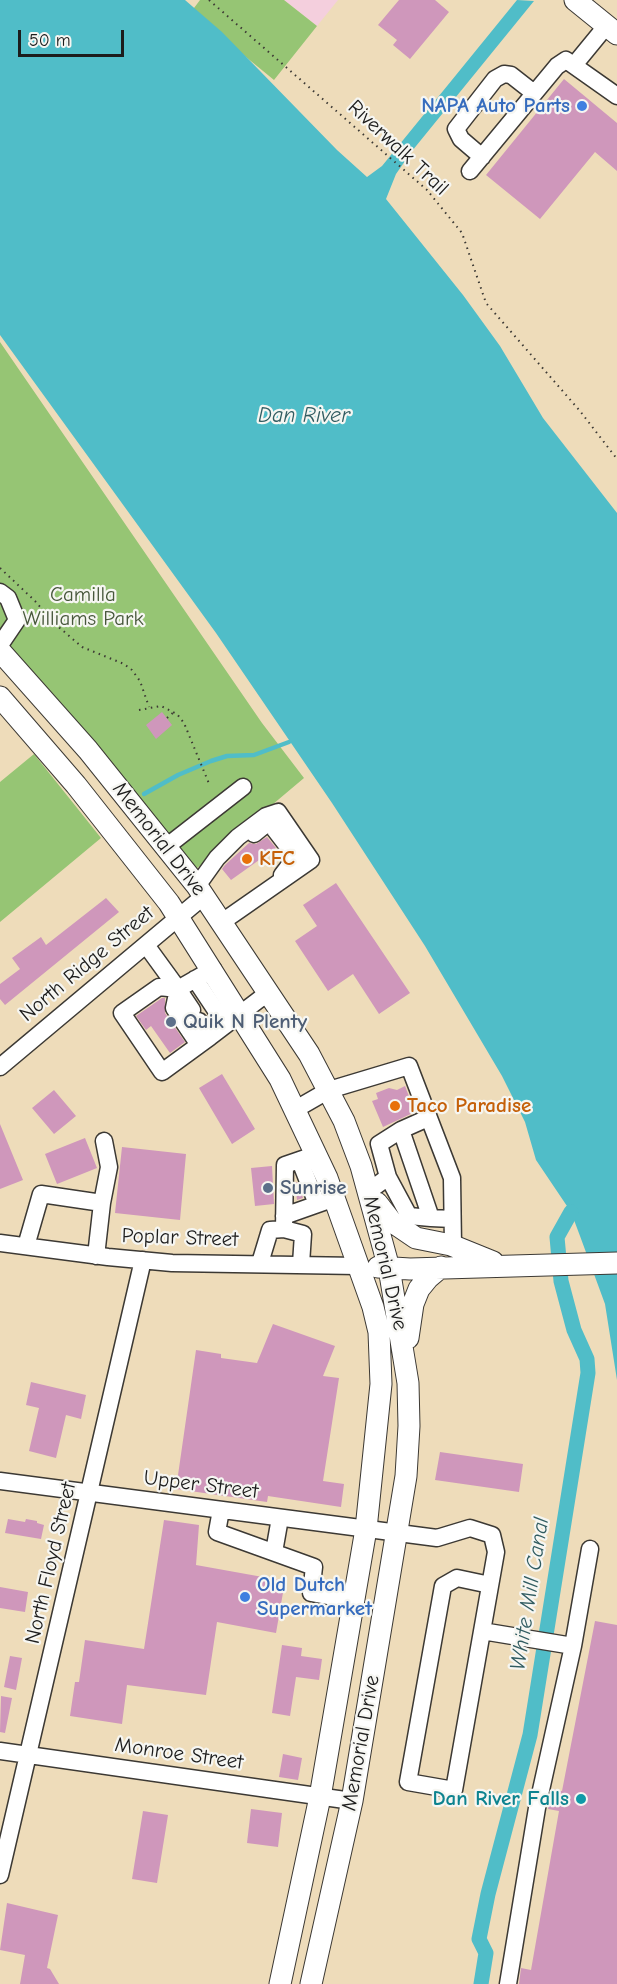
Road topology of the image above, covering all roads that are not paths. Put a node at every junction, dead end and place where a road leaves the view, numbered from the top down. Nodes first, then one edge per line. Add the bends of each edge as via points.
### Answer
1 (575, 0) edge
2 (612, 29) edge
3 (575, 64) junction
4 (534, 93) junction
5 (617, 96) edge
6 (482, 157) junction
7 (470, 171) dead end
8 (0, 591) edge
9 (0, 645) edge
10 (0, 651) edge
11 (0, 697) edge
12 (243, 788) dead end
13 (166, 847) junction
14 (200, 891) junction
15 (178, 917) junction
16 (222, 922) junction
17 (146, 945) junction
18 (204, 974) junction
19 (178, 989) junction
20 (269, 992) junction
21 (233, 1019) junction
22 (204, 1041) junction
23 (0, 1066) edge
24 (329, 1090) junction
25 (296, 1109) junction
26 (428, 1118) junction
27 (401, 1130) junction
28 (105, 1141) dead end
29 (309, 1157) junction
30 (388, 1177) junction
31 (370, 1193) junction
32 (326, 1201) junction
33 (102, 1203) junction
34 (431, 1218) junction
35 (452, 1219) junction
36 (284, 1222) junction
37 (0, 1243) edge
38 (27, 1246) junction
39 (453, 1246) junction
40 (96, 1256) junction
41 (143, 1260) junction
42 (260, 1263) junction
43 (617, 1263) edge
44 (301, 1264) junction
45 (502, 1264) junction
46 (358, 1266) junction
47 (441, 1267) junction
48 (389, 1268) junction
49 (405, 1357) junction
50 (0, 1480) edge
51 (90, 1494) junction
52 (221, 1510) junction
53 (280, 1518) junction
54 (366, 1529) junction
55 (397, 1533) junction
56 (590, 1549) dead end
57 (274, 1552) junction
58 (490, 1585) junction
59 (354, 1601) junction
60 (482, 1631) junction
61 (565, 1645) junction
62 (0, 1750) edge
63 (28, 1755) junction
64 (320, 1797) junction
65 (352, 1801) junction
66 (0, 1875) edge
67 (280, 1984) edge
68 (311, 1984) edge
69 (508, 1984) edge

1 - 2 main road
2 - 3 street
3 - 4 street via 566,60 556,66
3 - 5 street
4 - 6 street
4 - 6 street via 511,75 495,79 456,129 461,139
6 - 7 street
8 - 9 street via 8,598 17,620
10 - 13 main road, Memorial Drive via 74,732
11 - 15 main road, Memorial Drive via 76,785
12 - 13 street
13 - 14 main road, Memorial Drive
14 - 15 street, North Ridge Street
14 - 16 main road, Memorial Drive
14 - 16 street, North Ridge Street via 219,856 266,816 278,812 311,860
15 - 17 street, North Ridge Street
15 - 18 main road, Memorial Drive
16 - 20 main road, Memorial Drive
17 - 19 street
17 - 23 street, North Ridge Street
18 - 19 street
18 - 21 main road, Memorial Drive
19 - 22 street via 195,1015
19 - 22 street via 174,1008
19 - 22 street via 159,987 122,1013 162,1072
20 - 21 street
20 - 24 main road, Memorial Drive
21 - 22 street
21 - 25 main road, Memorial Drive
24 - 25 street
24 - 26 street via 409,1066
24 - 31 main road, Memorial Drive
25 - 29 main road, Memorial Drive
26 - 27 street
26 - 35 street via 452,1178
27 - 30 street via 379,1144
27 - 34 street
28 - 33 street via 109,1167
29 - 32 main road, Memorial Drive
29 - 36 street via 285,1165
30 - 31 street
30 - 34 street via 409,1216
31 - 39 main road via 402,1230 416,1238
31 - 48 main road, Memorial Drive
32 - 36 street
32 - 46 main road, Memorial Drive
33 - 38 street via 41,1194
33 - 40 street
34 - 35 street
35 - 39 street
36 - 42 street via 270,1230
36 - 44 street via 303,1234
37 - 38 street, Poplar Street
38 - 40 street, Poplar Street
39 - 45 main road
40 - 41 street, Poplar Street
41 - 42 street, Poplar Street
41 - 51 street, North Floyd Street
42 - 44 street, Poplar Street
43 - 45 main road
44 - 46 street, Poplar Street
45 - 47 main road
46 - 48 main road
46 - 54 main road, Memorial Drive via 373,1307 382,1358
47 - 48 main road
47 - 49 main road via 428,1278 413,1304
48 - 49 main road, Memorial Drive
49 - 55 main road, Memorial Drive via 409,1426
50 - 51 street, Upper Street
51 - 52 street, Upper Street
51 - 63 street, North Floyd Street
52 - 53 street, Upper Street
52 - 57 street via 217,1532
53 - 54 street, Upper Street
53 - 57 street
54 - 55 street, Upper Street
54 - 59 main road, Memorial Drive
55 - 58 street, Upper Street via 437,1538 470,1528 492,1535 496,1552
55 - 65 main road, Memorial Drive
56 - 61 street
57 - 59 street via 314,1567 311,1593
58 - 60 street
58 - 60 street via 457,1578 443,1586 408,1782 454,1790
59 - 64 main road, Memorial Drive
60 - 61 street
61 - 69 street
62 - 63 street, Monroe Street
63 - 64 street, Monroe Street
63 - 66 street, North Floyd Street
64 - 65 street, Monroe Street
64 - 67 main road, Memorial Drive
65 - 68 main road, Memorial Drive

